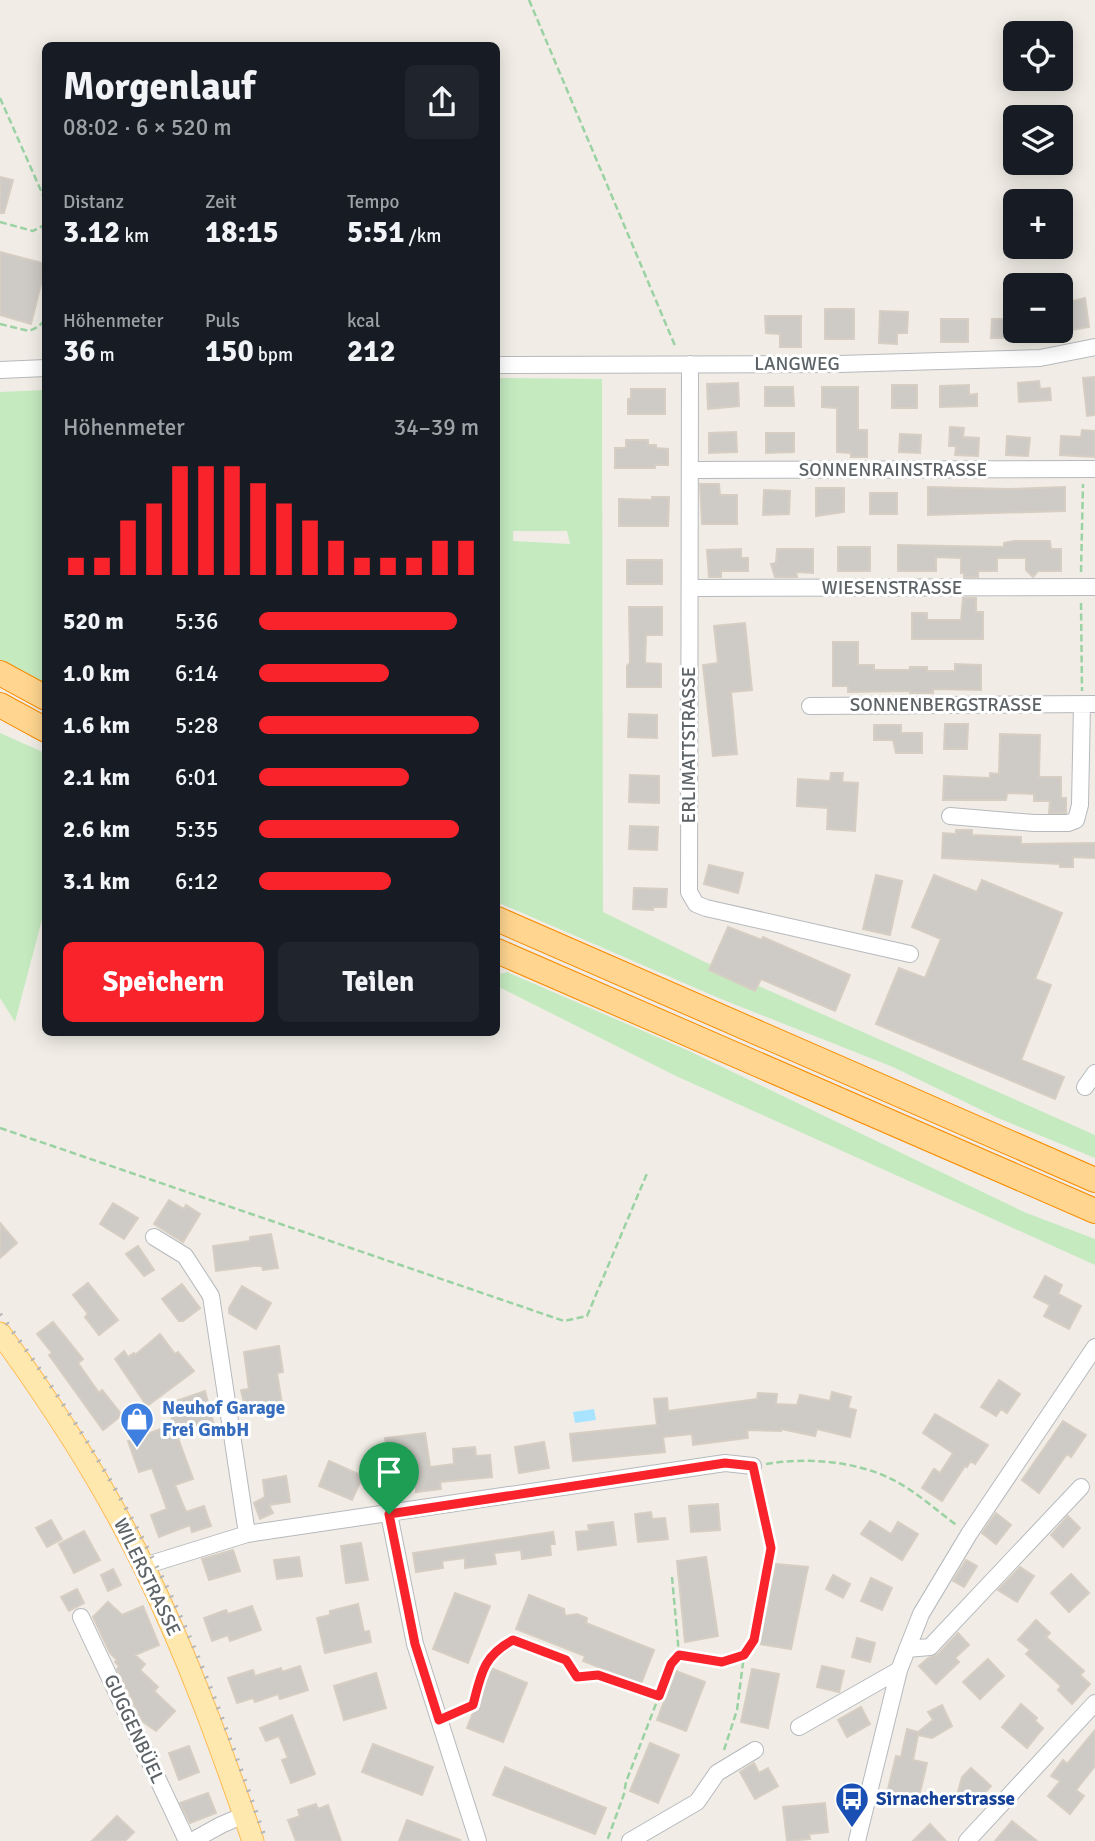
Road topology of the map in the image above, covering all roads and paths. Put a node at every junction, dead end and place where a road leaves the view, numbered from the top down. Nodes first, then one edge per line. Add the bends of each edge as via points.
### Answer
1 (529, 0) edge
2 (0, 98) edge
3 (42, 193) edge
4 (0, 222) edge
5 (42, 226) edge
6 (42, 322) edge
7 (0, 324) edge
8 (1095, 347) edge
9 (684, 364) junction
10 (500, 365) edge
11 (42, 368) edge
12 (0, 370) edge
13 (1089, 469) edge
14 (690, 470) junction
15 (1088, 587) edge
16 (690, 588) junction
17 (0, 673) edge
18 (42, 696) edge
19 (0, 705) edge
20 (1089, 705) edge
21 (810, 706) dead end
22 (42, 728) edge
23 (1087, 806) edge
24 (950, 816) dead end
25 (500, 920) edge
26 (500, 952) edge
27 (910, 954) dead end
28 (1095, 1073) edge
29 (1085, 1087) dead end
30 (0, 1128) edge
31 (648, 1171) dead end
32 (1095, 1180) edge
33 (1095, 1211) edge
34 (154, 1237) dead end
35 (0, 1333) edge
36 (1095, 1347) edge
37 (753, 1466) junction
38 (1081, 1487) dead end
39 (389, 1514) junction
40 (247, 1534) junction
41 (969, 1534) junction
42 (144, 1566) junction
43 (672, 1577) dead end
44 (81, 1618) dead end
45 (907, 1649) junction
46 (679, 1655) junction
47 (744, 1655) junction
48 (899, 1670) junction
49 (659, 1696) junction
50 (1095, 1703) edge
51 (439, 1720) junction
52 (799, 1727) dead end
53 (755, 1750) dead end
54 (717, 1773) junction
55 (244, 1815) junction
56 (189, 1841) edge
57 (253, 1841) edge
58 (478, 1841) edge
59 (607, 1841) edge
60 (630, 1841) edge
61 (857, 1841) edge
62 (967, 1841) edge

1 - 9 path
2 - 3 path
4 - 5 path via 33,230
6 - 7 path via 29,331
8 - 9 street, LANGWEG via 1040,358
9 - 10 street, LANGWEG
9 - 14 street, ERLIMATTSTRASSE
11 - 12 street
13 - 14 street, SONNENRAINSTRASSE
13 - 15 path
14 - 16 street, ERLIMATTSTRASSE
15 - 16 street, WIESENSTRASSE
15 - 20 path
16 - 27 street, ERLIMATTSTRASSE via 689,892 696,904
17 - 18 highway
19 - 22 highway
20 - 21 street, SONNENBERGSTRASSE
20 - 23 street
23 - 24 street via 1068,823
25 - 32 highway
26 - 33 highway
28 - 29 street
30 - 31 path via 564,1321 587,1316
34 - 40 street via 185,1256 211,1296
35 - 42 main road, WILERSTRASSE via 92,1471
36 - 41 street
37 - 39 street via 725,1463
37 - 41 path via 788,1460 843,1463 896,1481
37 - 47 path via 771,1548 754,1640
38 - 45 street via 930,1647
39 - 40 street
39 - 51 street via 415,1644
40 - 42 street
41 - 45 street via 921,1614
42 - 55 main road, WILERSTRASSE via 208,1712
43 - 46 path
44 - 56 street, GUGGENBÜEL
45 - 48 street
46 - 47 path via 722,1662
46 - 49 path
47 - 54 path via 737,1710
48 - 52 street
48 - 61 street
49 - 51 path via 598,1675 577,1677 566,1660 513,1640 497,1648 485,1664 473,1705
49 - 59 path
50 - 62 street
51 - 58 street
53 - 54 street
54 - 60 street via 697,1802
55 - 56 street
55 - 57 main road, WILERSTRASSE

